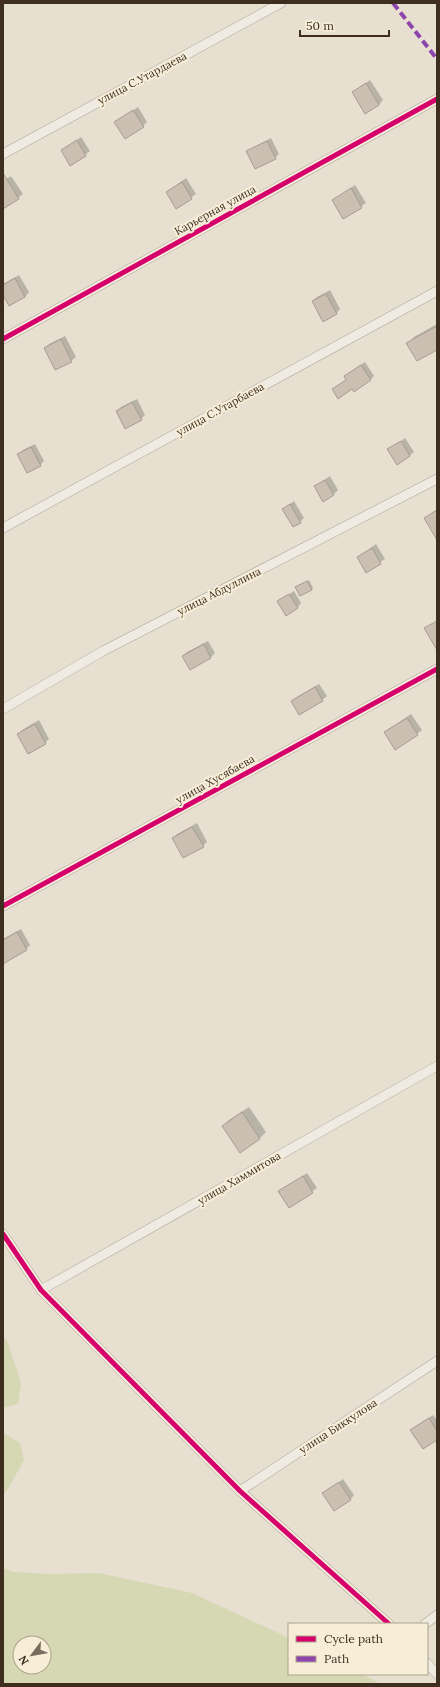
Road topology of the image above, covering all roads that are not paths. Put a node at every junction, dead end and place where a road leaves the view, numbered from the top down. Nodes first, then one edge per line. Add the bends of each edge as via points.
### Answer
1 (281, 3) edge
2 (437, 98) edge
3 (3, 154) edge
4 (437, 291) edge
5 (3, 339) edge
6 (437, 479) edge
7 (3, 528) edge
8 (437, 669) edge
9 (3, 709) edge
10 (3, 906) edge
11 (437, 1066) edge
12 (3, 1234) edge
13 (41, 1290) junction
14 (437, 1361) edge
15 (240, 1491) junction
16 (437, 1615) edge
17 (388, 1623) edge
18 (426, 1623) edge
19 (428, 1664) edge
20 (437, 1674) edge

1 - 3 street, улица С.Утардаева
2 - 5 street, Карьерная улица
4 - 7 street, улица С.Утарбаева
6 - 9 street, улица Абдуллина via 103,651
8 - 10 street, улица Хусябаева
11 - 13 street, улица Хаммитова
12 - 13 street
13 - 15 street
14 - 15 street, улица Биккулова
15 - 17 street
16 - 18 street
19 - 20 street

